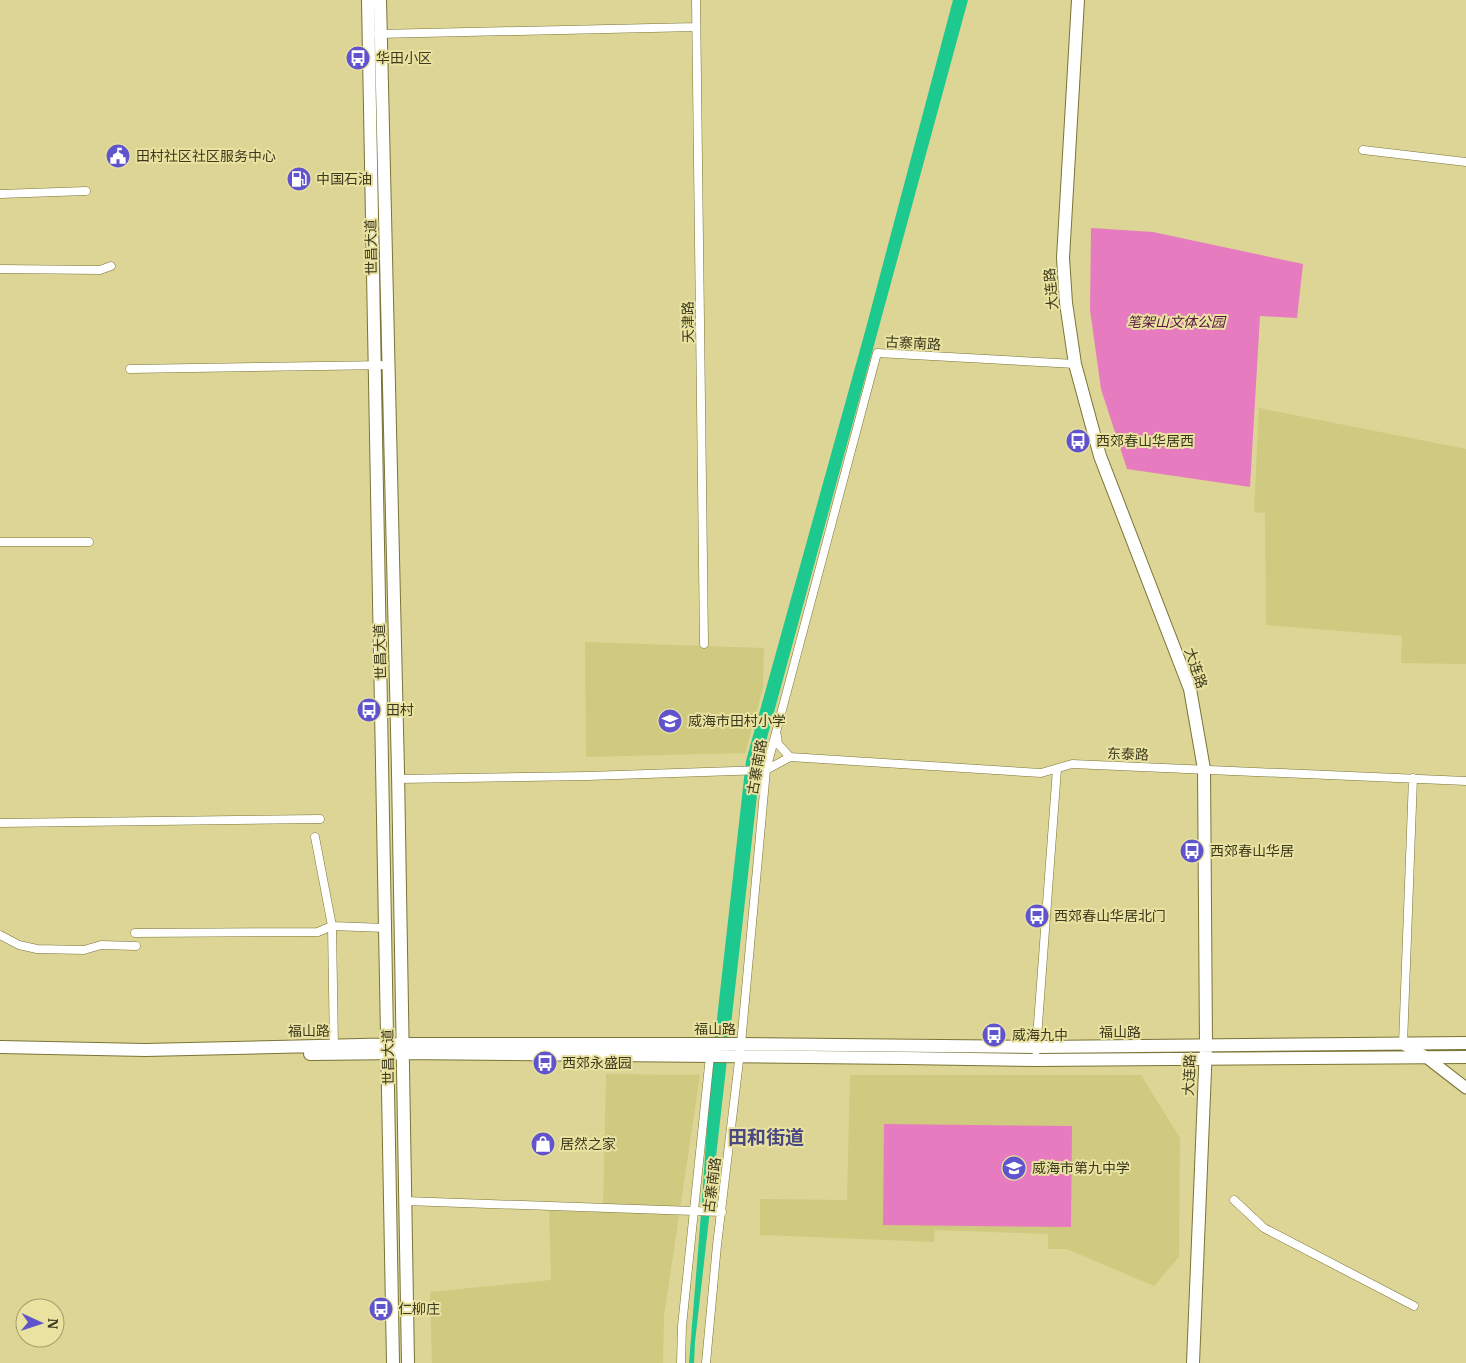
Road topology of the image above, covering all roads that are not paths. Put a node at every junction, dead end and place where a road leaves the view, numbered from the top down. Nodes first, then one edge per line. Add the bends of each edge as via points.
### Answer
1 (368, 0) edge
2 (380, 0) edge
3 (696, 0) edge
4 (1078, 0) edge
5 (696, 27) junction
6 (374, 34) junction
7 (1363, 150) dead end
8 (1466, 162) edge
9 (86, 191) dead end
10 (0, 194) edge
11 (111, 266) dead end
12 (0, 269) edge
13 (1075, 364) junction
14 (374, 365) junction
15 (389, 365) junction
16 (130, 369) dead end
17 (0, 542) edge
18 (89, 542) dead end
19 (704, 644) dead end
20 (776, 734) junction
21 (790, 757) junction
22 (1057, 769) junction
23 (1204, 769) junction
24 (764, 770) junction
25 (1414, 778) junction
26 (398, 779) junction
27 (1466, 781) edge
28 (320, 818) dead end
29 (0, 823) edge
30 (315, 837) dead end
31 (332, 926) junction
32 (384, 928) junction
33 (135, 933) dead end
34 (0, 935) edge
35 (136, 946) dead end
36 (1466, 1043) edge
37 (1403, 1044) junction
38 (1206, 1046) junction
39 (0, 1047) edge
40 (388, 1049) junction
41 (403, 1049) junction
42 (334, 1050) junction
43 (711, 1050) junction
44 (737, 1050) junction
45 (0, 1053) edge
46 (1036, 1054) junction
47 (1426, 1057) junction
48 (1466, 1057) edge
49 (1205, 1059) junction
50 (1466, 1088) edge
51 (1234, 1200) dead end
52 (405, 1201) junction
53 (697, 1210) junction
54 (718, 1211) junction
55 (1414, 1306) dead end
56 (393, 1363) edge
57 (408, 1363) edge
58 (681, 1363) edge
59 (706, 1363) edge
60 (1193, 1363) edge

1 - 6 main road, 世昌大道
2 - 6 main road, 世昌大道
3 - 5 street, 天津路
4 - 13 main road, 大连路 via 1063,258
5 - 6 street
5 - 19 street, 天津路
6 - 14 main road, 世昌大道
6 - 15 main road, 世昌大道
7 - 8 street
9 - 10 street
11 - 12 street via 100,270
13 - 20 street, 古寨南路 via 877,353
13 - 23 main road, 大连路 via 1100,456 1190,690
14 - 15 street
14 - 16 street
14 - 32 main road, 世昌大道
15 - 26 main road, 世昌大道
17 - 18 street
20 - 21 street via 778,744
20 - 24 street, 古寨南路
21 - 22 street, 东泰路 via 1041,773
21 - 24 street
22 - 23 street, 东泰路 via 1072,764
22 - 46 street
23 - 25 street, 东泰路
23 - 38 main road, 大连路
24 - 26 street
24 - 44 street, 古寨南路
25 - 27 street, 东泰路
25 - 37 street
26 - 41 main road, 世昌大道
28 - 29 street
30 - 31 street
31 - 32 street
31 - 33 street via 318,932
31 - 42 street
32 - 40 main road, 世昌大道
34 - 35 street via 19,945 37,949
36 - 37 main road, 福山路
37 - 38 main road, 福山路
37 - 47 main road
38 - 46 main road, 福山路
38 - 49 main road, 大连路
39 - 42 main road, 福山路
40 - 41 main road
40 - 42 main road
40 - 56 main road, 世昌大道
41 - 43 main road
41 - 52 main road, 世昌大道
42 - 45 main road via 147,1056
43 - 44 main road
43 - 53 street
44 - 46 main road via 903,1058
44 - 54 street, 古寨南路
46 - 49 main road, 福山路
47 - 48 main road, 福山路
47 - 49 main road, 福山路
47 - 50 main road
49 - 60 main road, 大连路
51 - 55 street via 1264,1228
52 - 53 street
52 - 57 main road, 世昌大道
53 - 54 street
53 - 58 street via 682,1326
54 - 59 street, 古寨南路

